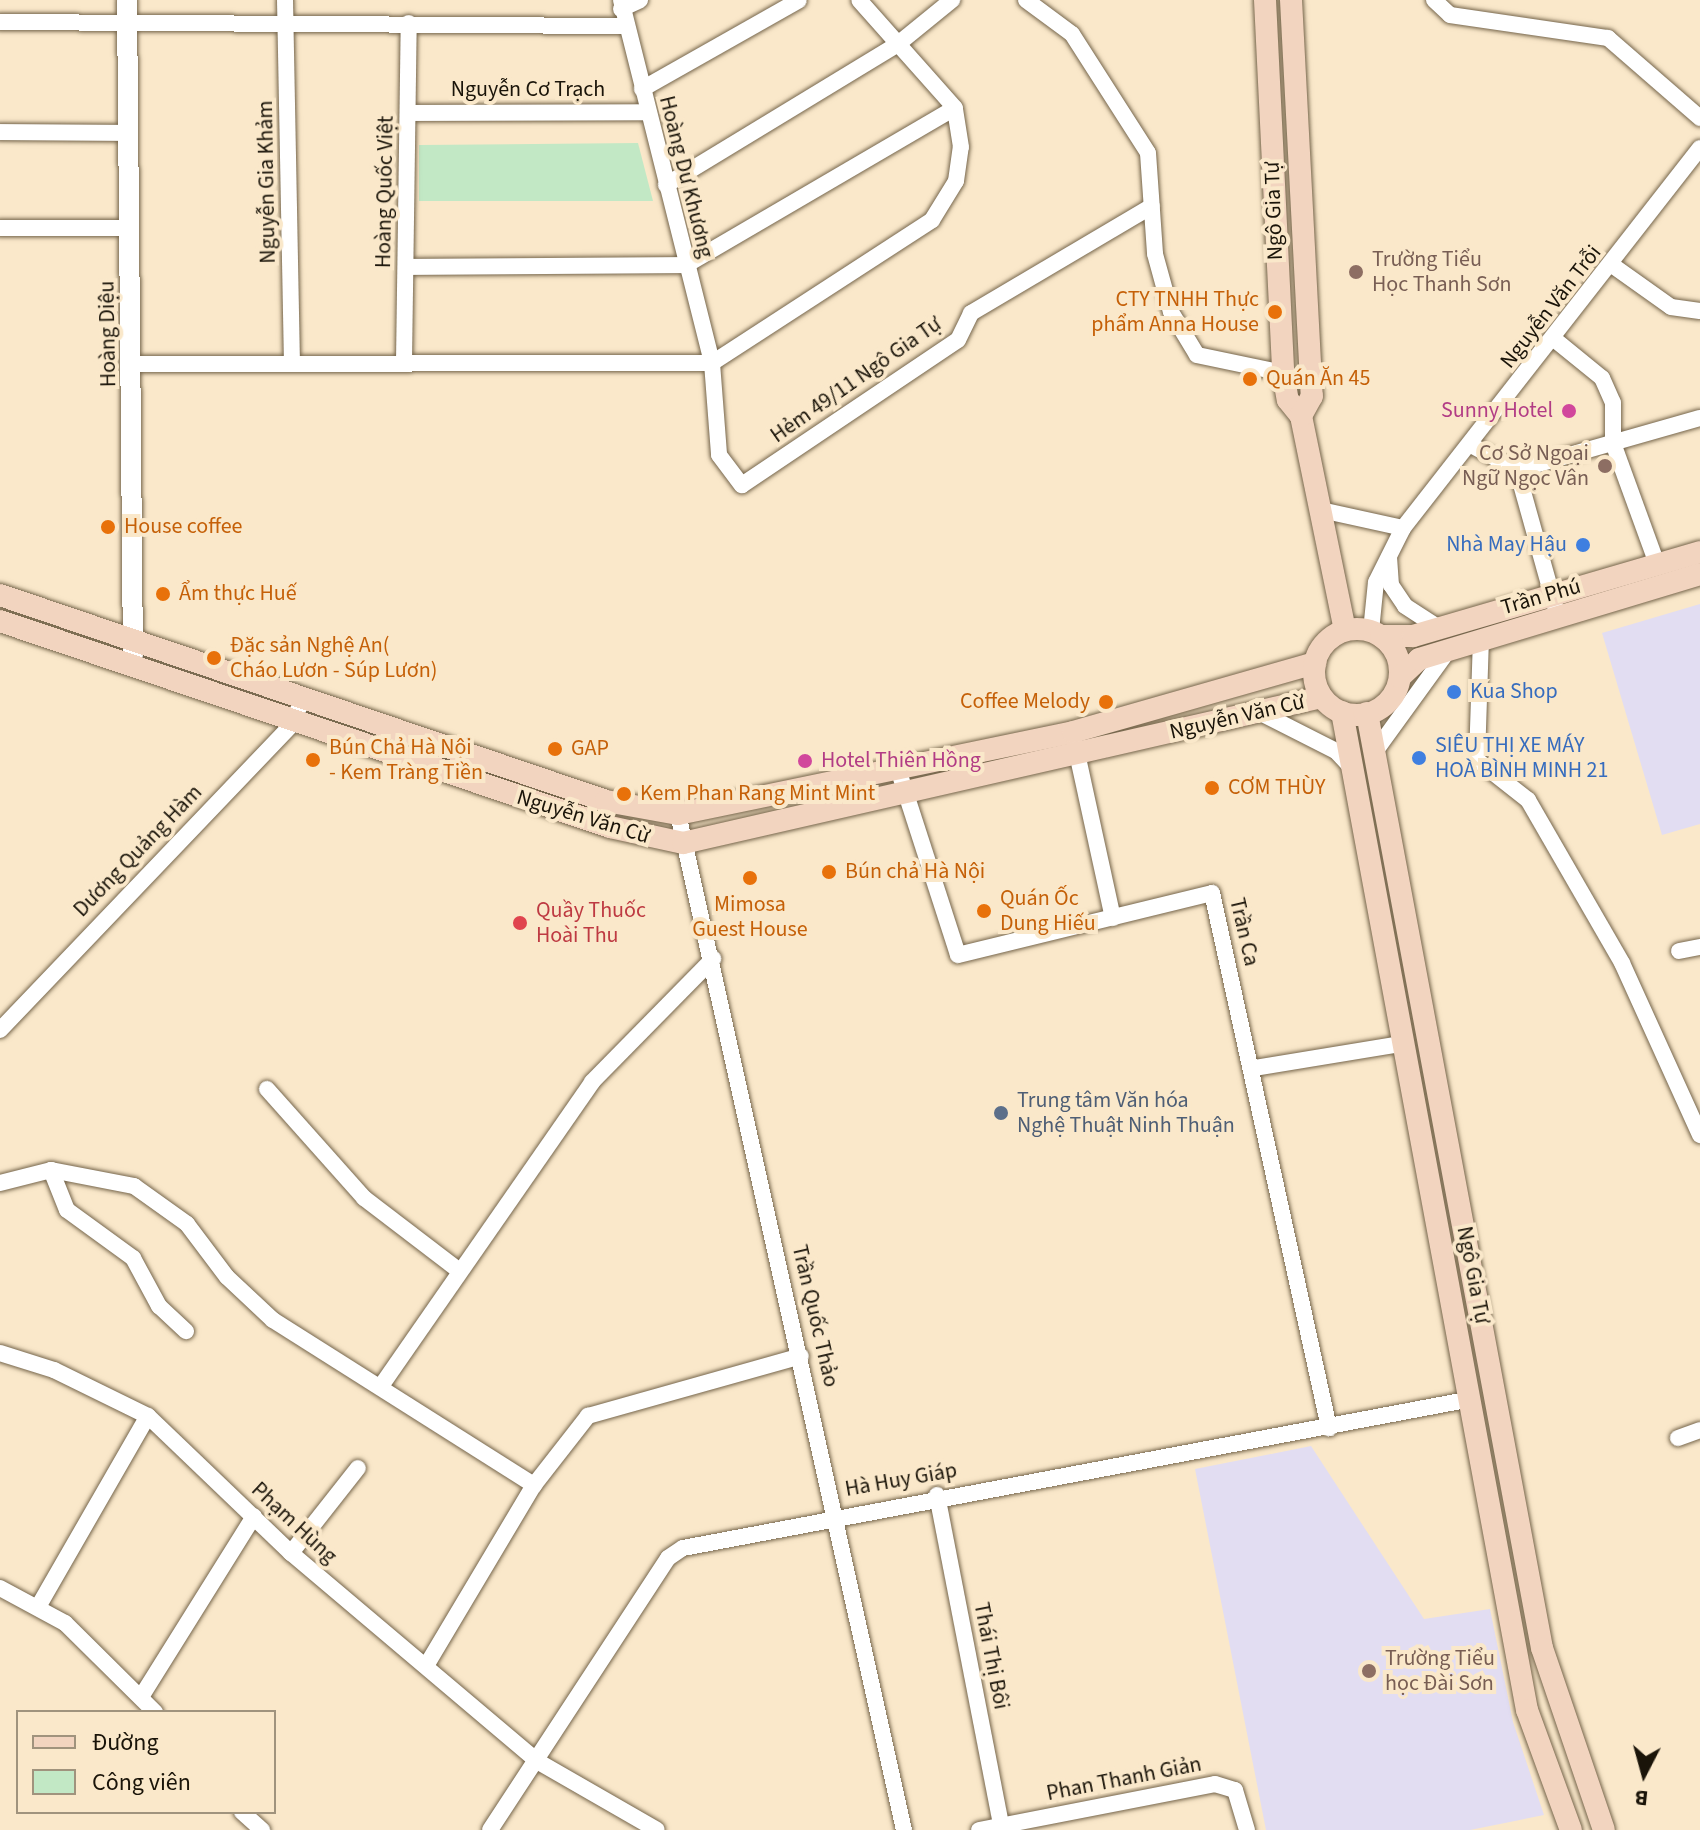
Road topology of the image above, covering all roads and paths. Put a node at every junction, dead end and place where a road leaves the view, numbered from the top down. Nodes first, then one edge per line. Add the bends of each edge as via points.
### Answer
1 (127, 0) edge
2 (285, 0) edge
3 (640, 0) edge
4 (799, 0) edge
5 (859, 0) edge
6 (952, 0) edge
7 (1026, 0) edge
8 (1265, 0) edge
9 (1291, 0) edge
10 (1434, 0) edge
11 (623, 12) edge
12 (0, 22) edge
13 (128, 22) junction
14 (286, 23) junction
15 (409, 23) junction
16 (898, 44) junction
17 (642, 89) junction
18 (955, 108) junction
19 (648, 112) junction
20 (408, 113) junction
21 (1700, 118) edge
22 (0, 132) edge
23 (129, 133) junction
24 (1700, 148) edge
25 (666, 185) junction
26 (1152, 206) junction
27 (0, 228) edge
28 (131, 228) junction
29 (686, 265) junction
30 (1612, 265) junction
31 (406, 267) junction
32 (1700, 311) edge
33 (1554, 339) junction
34 (292, 362) junction
35 (404, 362) junction
36 (712, 363) junction
37 (133, 364) junction
38 (1283, 373) junction
39 (1301, 416) junction
40 (1700, 418) edge
41 (1613, 443) junction
42 (1471, 445) junction
43 (1517, 470) junction
44 (742, 485) joint
45 (1321, 510) junction
46 (1403, 528) junction
47 (1388, 551) junction
48 (1700, 552) edge
49 (1657, 564) junction
50 (1700, 574) edge
51 (0, 595) edge
52 (1555, 604) junction
53 (0, 621) edge
54 (1439, 628) junction
55 (1345, 630) junction
56 (1376, 633) junction
57 (1481, 638) junction
58 (133, 640) junction
59 (1450, 648) junction
60 (1315, 663) junction
61 (133, 667) junction
62 (1400, 677) junction
63 (1322, 697) junction
64 (302, 700) junction
65 (1259, 712) junction
66 (1342, 712) junction
67 (1367, 713) junction
68 (293, 723) junction
69 (1073, 732) junction
70 (1374, 753) junction
71 (1078, 755) junction
72 (1353, 768) junction
73 (898, 769) junction
74 (904, 796) junction
75 (678, 814) junction
76 (683, 843) junction
77 (1113, 918) junction
78 (1408, 940) junction
79 (1384, 945) junction
80 (1700, 947) edge
81 (1679, 951) dead end
82 (713, 959) junction
83 (0, 1030) edge
84 (1426, 1040) junction
85 (1401, 1044) junction
86 (1254, 1068) junction
87 (267, 1089) dead end
88 (1700, 1135) edge
89 (51, 1170) junction
90 (0, 1183) edge
91 (1466, 1240) junction
92 (1438, 1245) junction
93 (457, 1269) junction
94 (186, 1331) dead end
95 (0, 1353) edge
96 (801, 1356) junction
97 (381, 1386) junction
98 (1497, 1394) junction
99 (1466, 1400) junction
100 (148, 1416) junction
101 (1329, 1428) junction
102 (1700, 1430) edge
103 (1678, 1438) dead end
104 (358, 1468) dead end
105 (534, 1485) junction
106 (937, 1495) junction
107 (838, 1514) junction
108 (254, 1516) junction
109 (291, 1553) junction
110 (0, 1588) edge
111 (1533, 1599) junction
112 (1506, 1605) junction
113 (38, 1607) junction
114 (426, 1666) junction
115 (141, 1697) junction
116 (153, 1710) edge
117 (537, 1761) junction
118 (244, 1814) edge
119 (1001, 1825) junction
120 (262, 1830) edge
121 (490, 1830) edge
122 (657, 1830) edge
123 (904, 1830) edge
124 (979, 1830) edge
125 (1247, 1830) edge
126 (1571, 1830) edge
127 (1604, 1830) edge

1 - 13 street, Hoàng Diệu
2 - 14 street, Nguyễn Gia Khảm
3 - 11 street
4 - 17 street
5 - 16 street
6 - 16 street
7 - 26 street via 1072,34 1127,110 1148,153
8 - 38 main road, Ngô Gia Tự
9 - 39 main road, Ngô Gia Tự via 1312,396
10 - 21 street via 1450,15 1608,38
11 - 15 street
11 - 17 street, Hoàng Dư Khương
12 - 13 street
13 - 14 street
13 - 23 street, Hoàng Diệu
14 - 15 street
14 - 34 street, Nguyễn Gia Khảm
15 - 20 street, Hoàng Quốc Việt
16 - 18 street
16 - 25 street
17 - 19 street, Hoàng Dư Khương
18 - 29 street
18 - 36 street via 961,147 956,181 932,220
19 - 20 street, Nguyễn Cơ Trạch
19 - 25 street, Hoàng Dư Khương
20 - 31 street, Hoàng Quốc Việt
22 - 23 street
23 - 28 street, Hoàng Diệu
24 - 30 street, Nguyễn Văn Trỗi
25 - 29 street, Hoàng Dư Khương
26 - 38 street via 1155,254 1171,312 1197,355
26 - 44 street, Hẻm 49/11 Ngô Gia Tự via 971,313 958,340
27 - 28 street
28 - 37 street, Hoàng Diệu
29 - 31 street
29 - 36 street, Hoàng Dư Khương
30 - 32 street via 1671,307
30 - 33 street, Nguyễn Văn Trỗi
31 - 35 street, Hoàng Quốc Việt
33 - 41 street via 1602,378 1613,403
33 - 42 street, Nguyễn Văn Trỗi
34 - 35 street
34 - 37 street
35 - 36 street
36 - 44 street, Hoàng Dư Khương via 719,455
37 - 58 street, Hoàng Diệu
38 - 39 main road, Ngô Gia Tự via 1288,400
39 - 45 main road, Ngô Gia Tự
40 - 41 street
41 - 43 street
41 - 49 street
42 - 43 street
42 - 46 street, Nguyễn Văn Trỗi
43 - 52 street
45 - 46 street
45 - 55 main road, Ngô Gia Tự
46 - 47 street, Nguyễn Văn Trỗi
47 - 54 street via 1391,585 1405,606
47 - 56 street, Nguyễn Văn Trỗi via 1372,596
48 - 49 main road, Trần Phú
49 - 52 main road, Trần Phú
50 - 52 main road, Trần Phú
51 - 58 main road, Nguyễn Văn Cừ
52 - 54 main road, Trần Phú
52 - 57 main road, Trần Phú
53 - 61 main road, Nguyễn Văn Cừ
54 - 56 main road, Trần Phú
55 - 56 main road
55 - 60 main road via 1325,642
56 - 62 main road via 1396,653
57 - 59 main road, Trần Phú
57 - 88 street via 1477,760 1528,800 1622,963
58 - 61 street, Hoàng Diệu
58 - 64 main road, Nguyễn Văn Cừ
59 - 62 main road, Trần Phú via 1419,659
59 - 70 street
60 - 63 main road
60 - 69 main road, Nguyễn Văn Cừ
61 - 68 main road, Nguyễn Văn Cừ
62 - 67 main road via 1389,700
63 - 65 main road, Nguyễn Văn Cừ
63 - 66 main road
64 - 68 street, Dương Quảng Hàm
64 - 75 main road, Nguyễn Văn Cừ via 606,801
65 - 71 main road, Nguyễn Văn Cừ
65 - 72 street via 1336,751
66 - 67 main road
66 - 72 main road, Ngô Gia Tự
67 - 70 main road, Ngô Gia Tự
68 - 76 main road, Nguyễn Văn Cừ via 622,831
68 - 83 street, Dương Quảng Hàm
69 - 71 street
69 - 73 main road, Nguyễn Văn Cừ
70 - 78 main road, Ngô Gia Tự
71 - 74 main road, Nguyễn Văn Cừ
71 - 77 street
72 - 79 main road, Ngô Gia Tự
73 - 74 street, Trần Ca
73 - 75 main road, Nguyễn Văn Cừ
74 - 76 main road, Nguyễn Văn Cừ
74 - 77 street, Trần Ca via 958,955
75 - 76 street, Trần Quốc Thảo
76 - 82 street, Trần Quốc Thảo
77 - 86 street, Trần Ca via 1212,893
78 - 79 main road
78 - 84 main road, Ngô Gia Tự
79 - 85 main road, Ngô Gia Tự
80 - 81 street
82 - 93 street via 622,1045
82 - 96 street, Trần Quốc Thảo
84 - 85 main road
84 - 91 main road, Ngô Gia Tự
85 - 86 street
85 - 92 main road, Ngô Gia Tự
86 - 101 street, Trần Ca
87 - 93 street via 364,1198
89 - 90 street
89 - 94 street via 67,1210 133,1258 159,1306
89 - 97 street via 106,1177 164,1203 249,1302
91 - 92 main road
91 - 98 main road, Ngô Gia Tự
92 - 99 main road, Ngô Gia Tự
93 - 97 street
95 - 100 street, Phạm Hùng via 54,1370
96 - 105 street via 588,1416
96 - 107 street, Trần Quốc Thảo
97 - 105 street
98 - 99 main road
98 - 111 main road, Ngô Gia Tự
99 - 101 street, Hà Huy Giáp
99 - 112 main road, Ngô Gia Tự
100 - 108 street, Phạm Hùng
100 - 113 street
101 - 106 street, Hà Huy Giáp
102 - 103 street
104 - 109 street
105 - 114 street
106 - 107 street, Hà Huy Giáp
106 - 119 street, Thái Thị Bôi
107 - 117 street, Hà Huy Giáp via 705,1539 668,1558
107 - 123 street, Trần Quốc Thảo
108 - 109 street, Phạm Hùng
108 - 115 street
109 - 114 street, Phạm Hùng
110 - 113 street
111 - 112 main road
111 - 127 main road, Ngô Gia Tự via 1559,1712
112 - 126 main road, Ngô Gia Tự via 1531,1724
113 - 115 street
114 - 117 street, Phạm Hùng
115 - 116 street
117 - 121 street, Hà Huy Giáp
117 - 122 street, Phạm Hùng
118 - 120 street
119 - 124 street, Phan Thanh Giản
119 - 125 street, Phan Thanh Giản via 1215,1784 1235,1790

